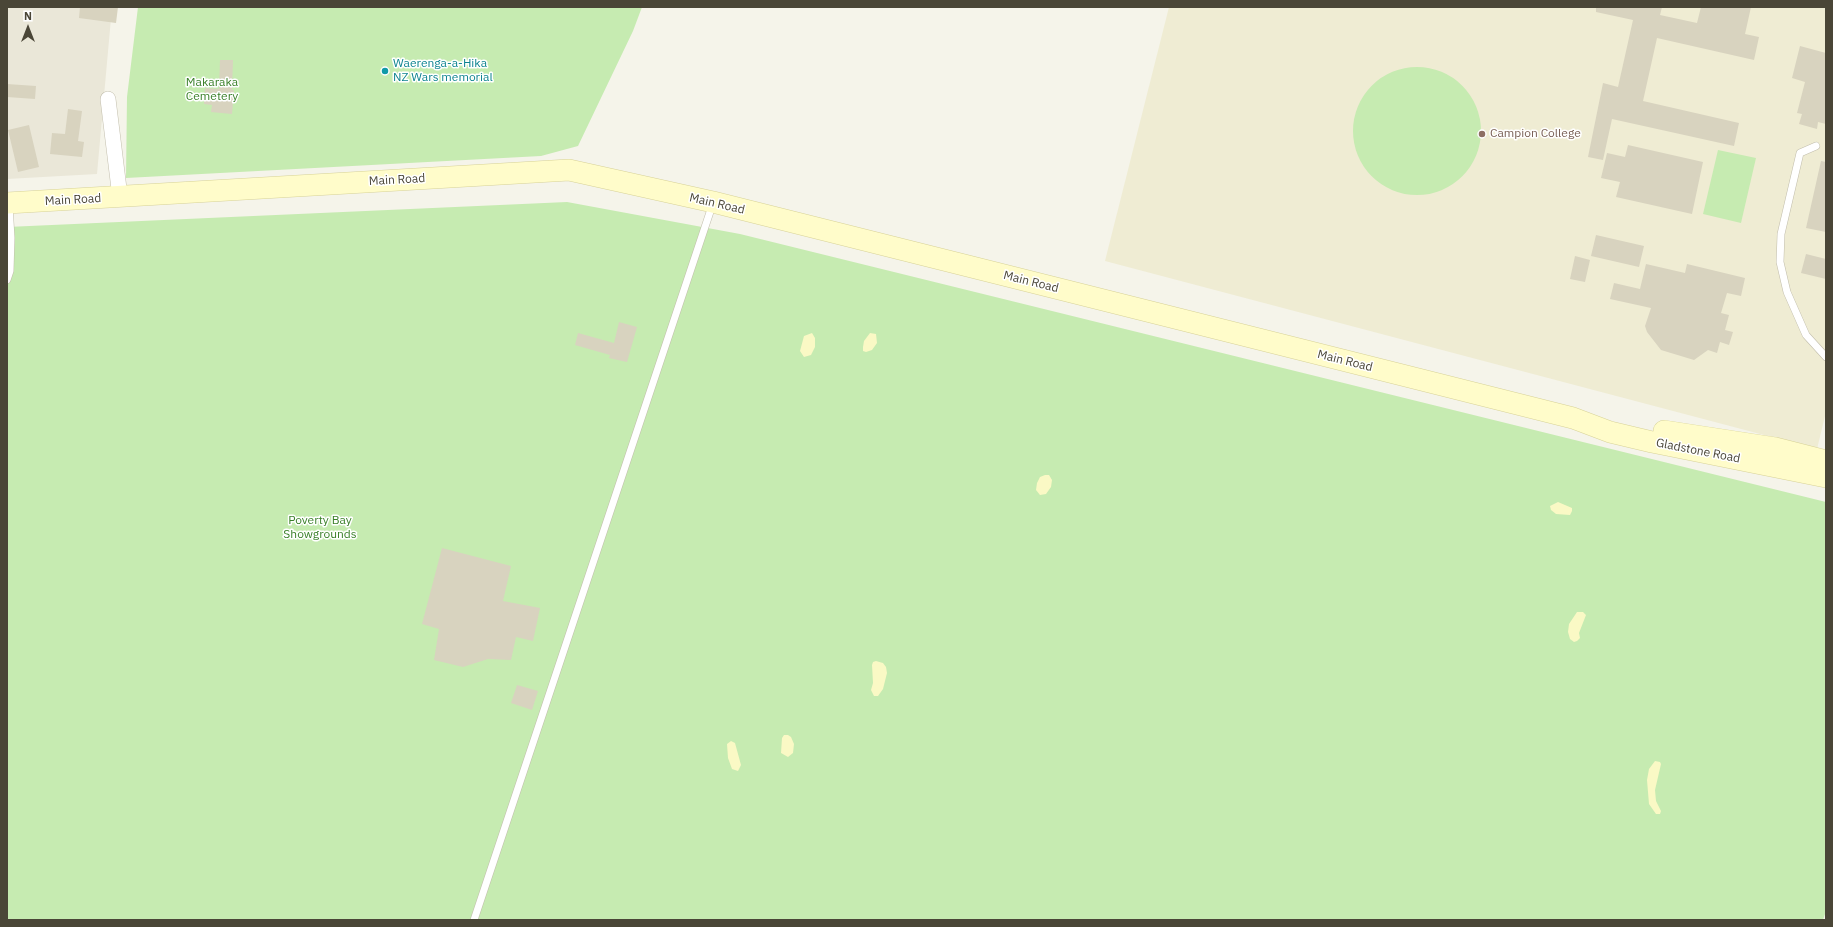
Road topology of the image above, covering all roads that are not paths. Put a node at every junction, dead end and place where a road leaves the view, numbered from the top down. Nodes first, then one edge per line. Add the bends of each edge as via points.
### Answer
1 (108, 99) dead end
2 (1816, 146) dead end
3 (120, 197) junction
4 (713, 202) junction
5 (8, 203) edge
6 (7, 280) edge
7 (1826, 357) edge
8 (1410, 377) joint
9 (1825, 470) edge
10 (474, 920) edge

1 - 3 street
2 - 7 lane via 1800,153 1782,234 1780,262 1787,292 1806,336
3 - 4 main road, Main Road via 569,170
3 - 5 main road, Main Road
4 - 8 main road, Main Road
4 - 10 lane
5 - 6 lane via 11,238 10,271
8 - 9 main road, Gladstone Road via 1573,418 1613,420 1775,448

